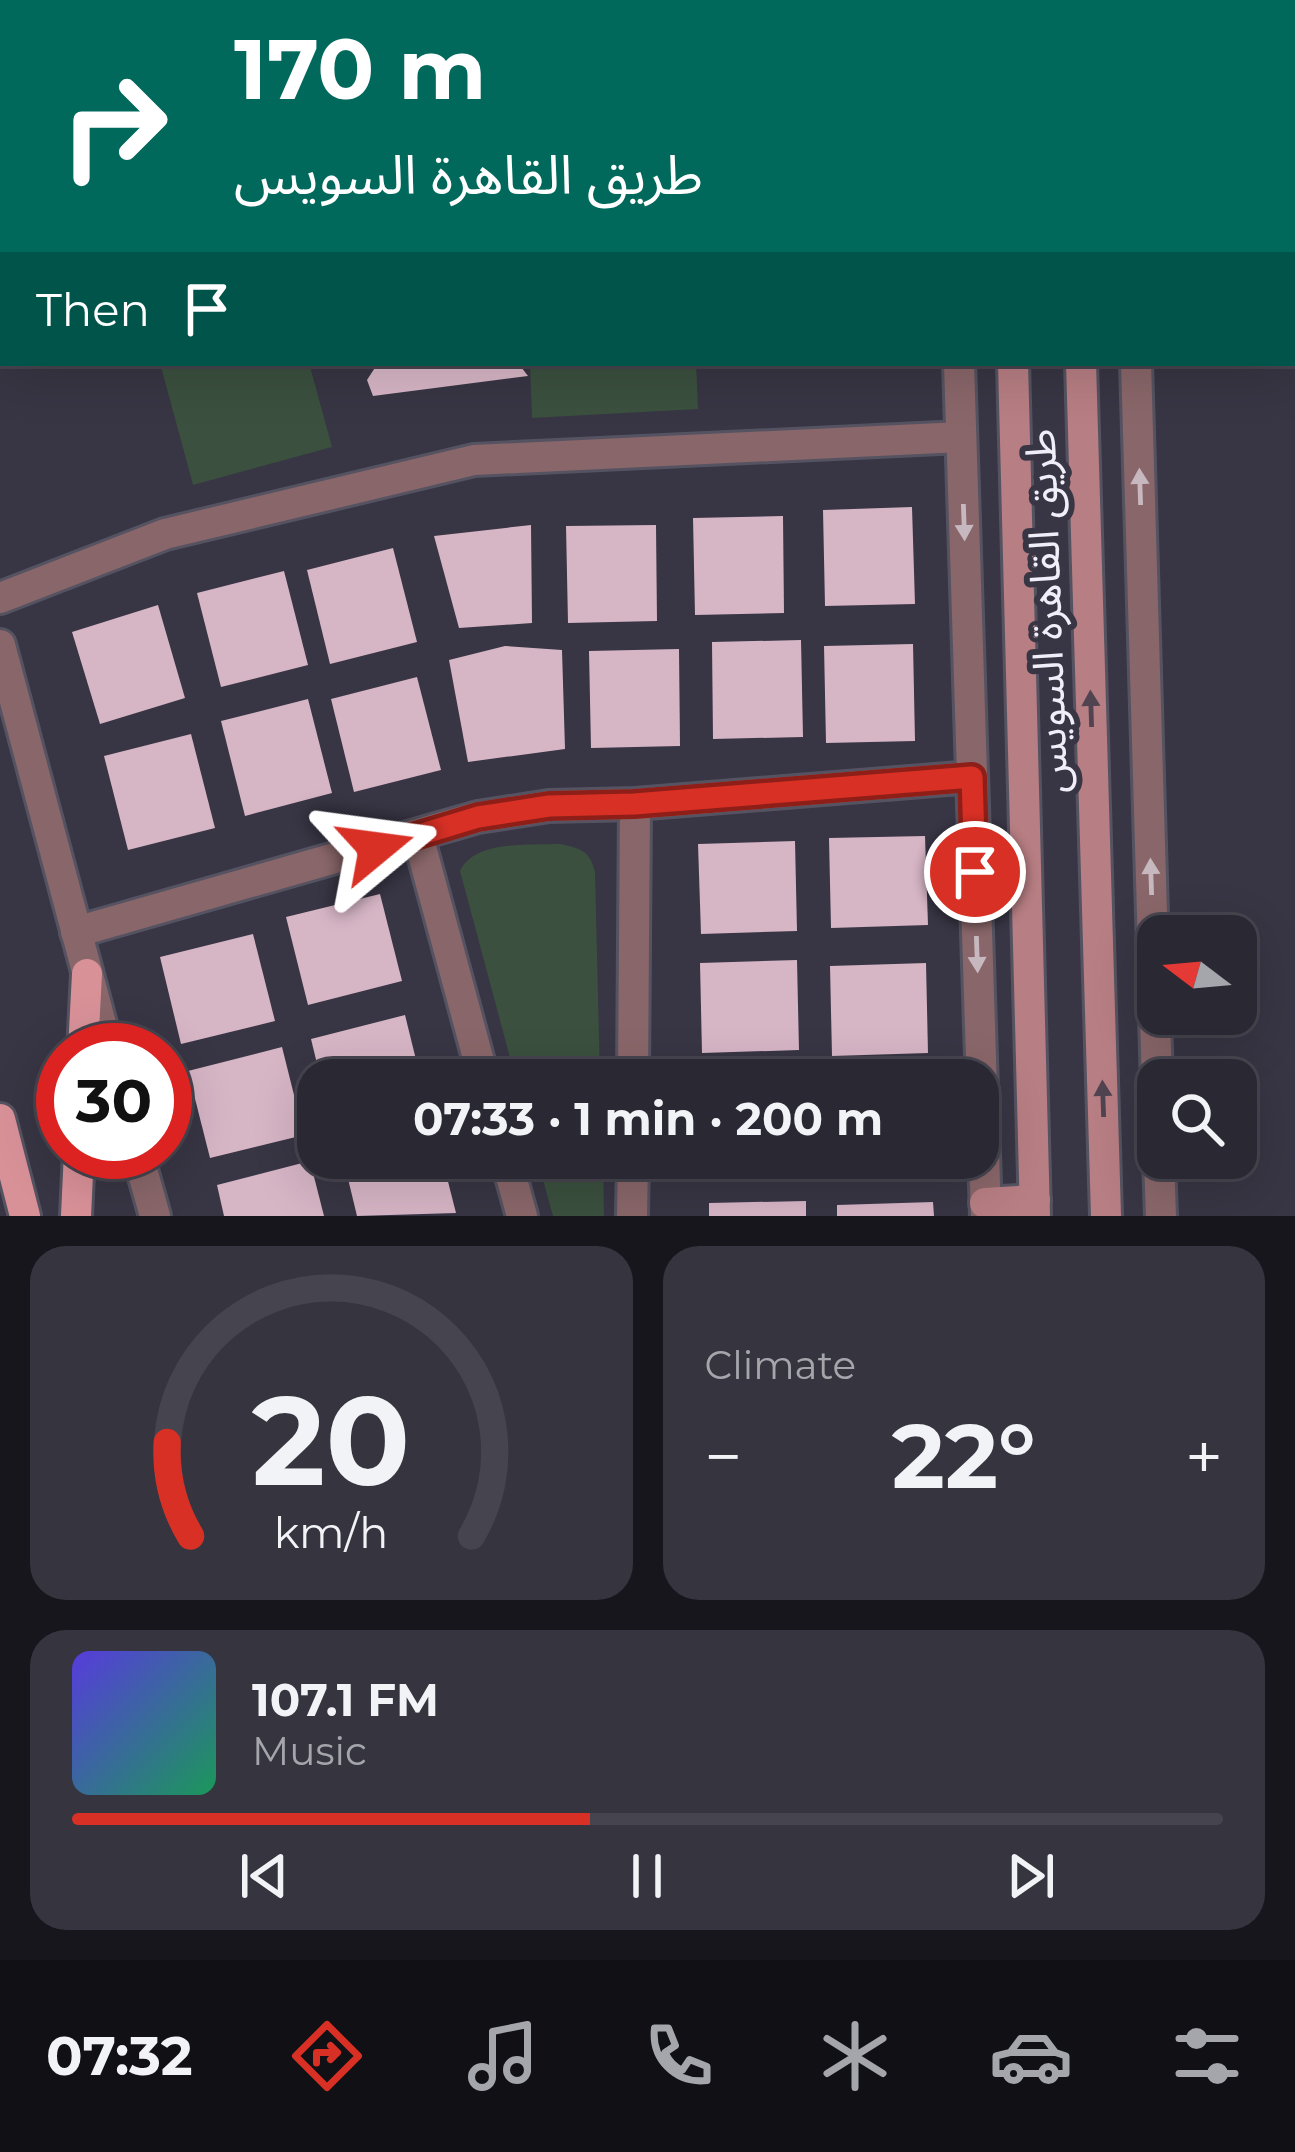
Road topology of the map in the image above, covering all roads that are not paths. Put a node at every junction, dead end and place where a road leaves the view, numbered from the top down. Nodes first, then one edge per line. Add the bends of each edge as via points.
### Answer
1 (959, 366) edge
2 (1013, 366) edge
3 (1081, 366) edge
4 (1136, 366) edge
5 (961, 437) junction
6 (0, 598) edge
7 (0, 645) edge
8 (972, 777) junction
9 (634, 804) junction
10 (418, 836) junction
11 (76, 932) junction
12 (87, 974) junction
13 (84, 1023) edge
14 (101, 1023) edge
15 (478, 1059) edge
16 (633, 1059) edge
17 (1156, 1059) edge
18 (0, 1119) edge
19 (78, 1179) edge
20 (144, 1179) edge
21 (512, 1179) edge
22 (632, 1179) edge
23 (1160, 1179) edge
24 (1035, 1208) edge
25 (985, 1209) edge
26 (25, 1216) edge
27 (76, 1216) edge
28 (154, 1216) edge
29 (522, 1216) edge
30 (632, 1216) edge
31 (1106, 1216) edge
32 (1161, 1216) edge

1 - 5 street, طريق القاهرة السويس
2 - 24 main road, طريق القاهرة السويس
31 -> 3 main road, طريق القاهرة السويس
17 -> 4 street
5 - 6 street via 474,460 165,534
5 -> 8 street, طريق القاهرة السويس
7 - 11 street
8 - 9 street
8 -> 25 street, طريق القاهرة السويس
9 - 10 street via 549,806
9 - 16 street
10 - 11 street
10 - 15 street
11 - 12 street
12 - 13 main road
12 - 14 street
18 - 26 main road
19 - 27 main road
20 - 28 street
21 - 29 street
22 - 30 street
23 - 32 street
24 - 25 main road

